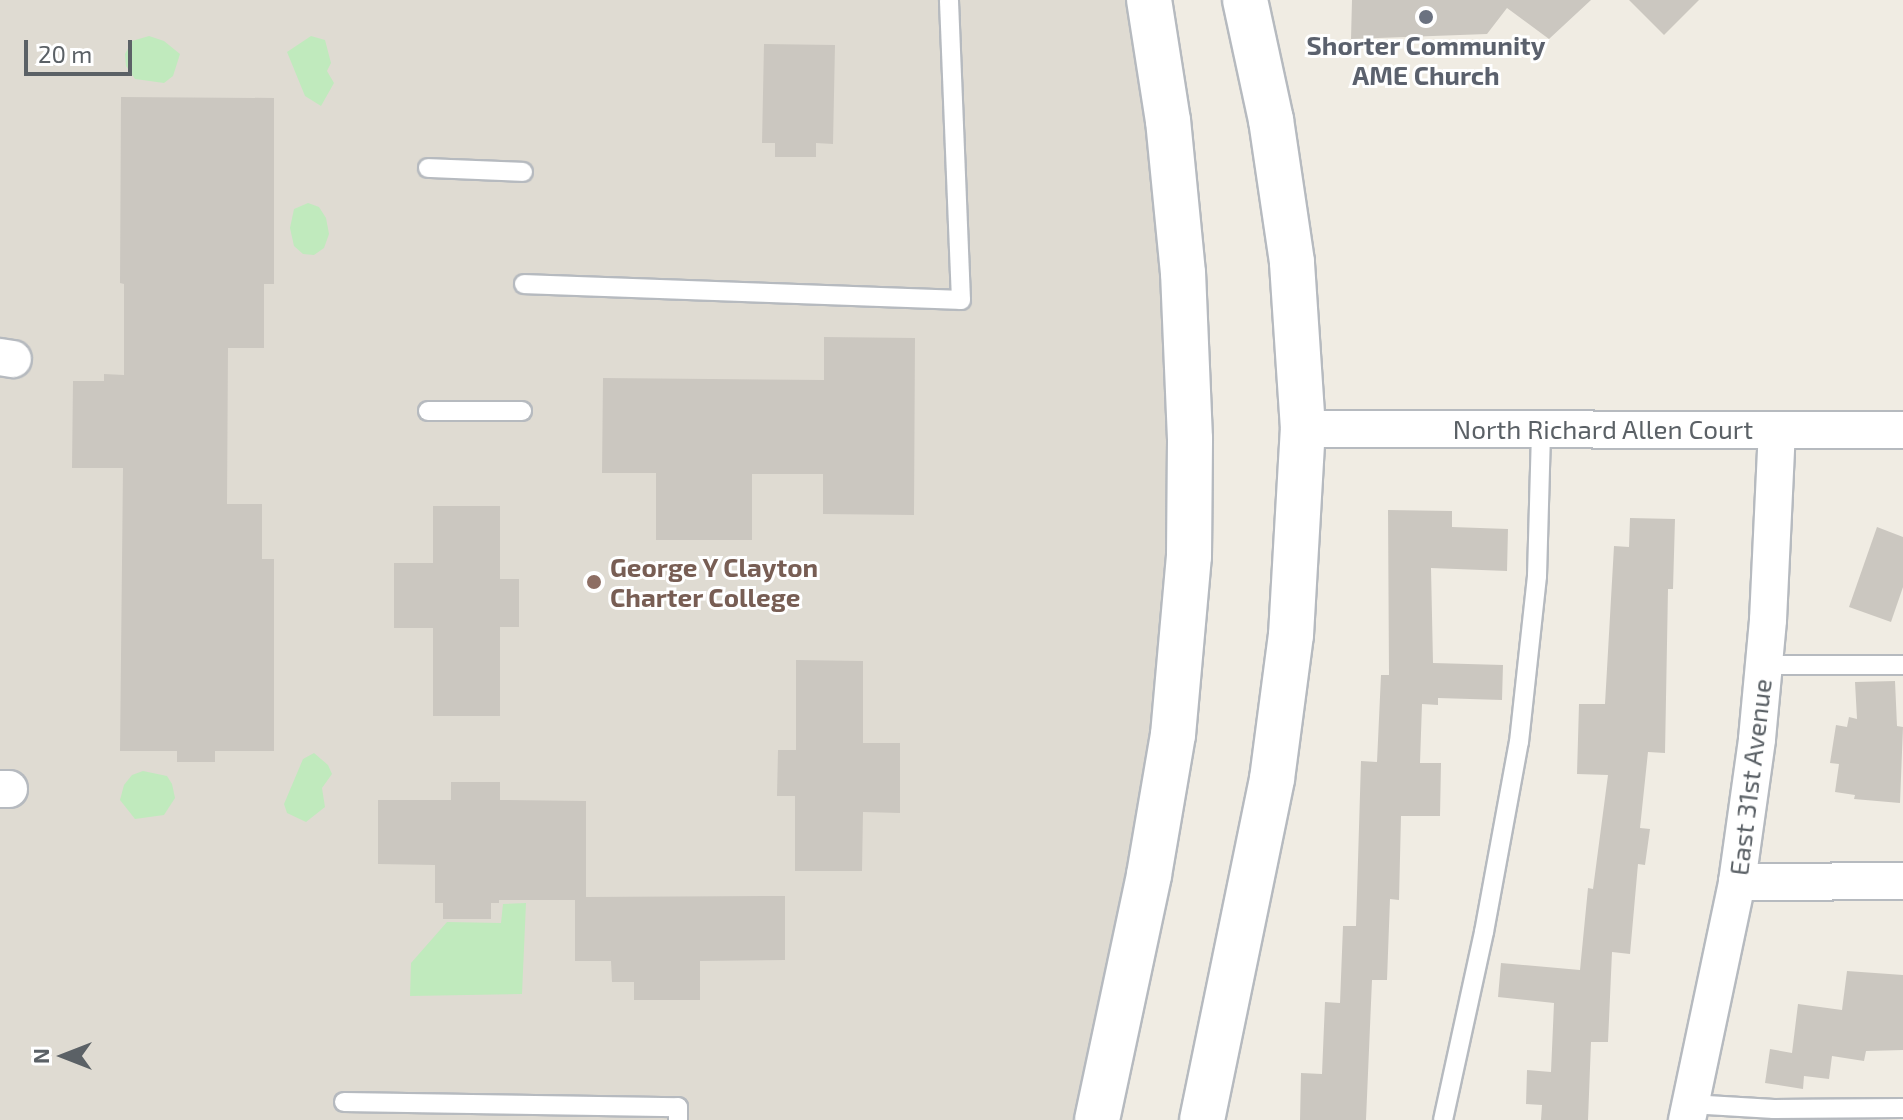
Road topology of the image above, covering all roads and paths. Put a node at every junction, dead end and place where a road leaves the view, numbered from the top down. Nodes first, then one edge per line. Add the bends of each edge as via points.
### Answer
1 (949, 0) edge
2 (1149, 0) edge
3 (1245, 0) edge
4 (428, 168) dead end
5 (523, 172) dead end
6 (524, 284) dead end
7 (428, 411) dead end
8 (522, 411) dead end
9 (1303, 429) junction
10 (1541, 429) junction
11 (1777, 430) junction
12 (1903, 430) edge
13 (1764, 665) junction
14 (1903, 665) edge
15 (1903, 881) edge
16 (1737, 882) junction
17 (344, 1102) dead end
18 (1903, 1108) edge
19 (436, 1111) edge
20 (1688, 1112) edge
21 (678, 1120) edge
22 (1097, 1120) edge
23 (1202, 1120) edge
24 (1443, 1120) edge

1 - 6 lane via 961,300
2 - 22 main road via 1183,273 1189,556 1173,735
3 - 9 main road via 1271,120 1292,262
4 - 5 lane
7 - 8 lane
9 - 10 street, North Richard Allen Court
9 - 23 main road via 1291,635 1272,779
10 - 11 street, North Richard Allen Court
10 - 24 lane via 1537,576 1519,742
11 - 12 street, North Richard Allen Court
11 - 13 street, East 31st Avenue
13 - 14 lane
13 - 16 street, East 31st Avenue
15 - 16 street
16 - 20 street, East 31st Avenue
17 - 19 lane
18 - 20 lane
19 - 21 lane via 678,1107

